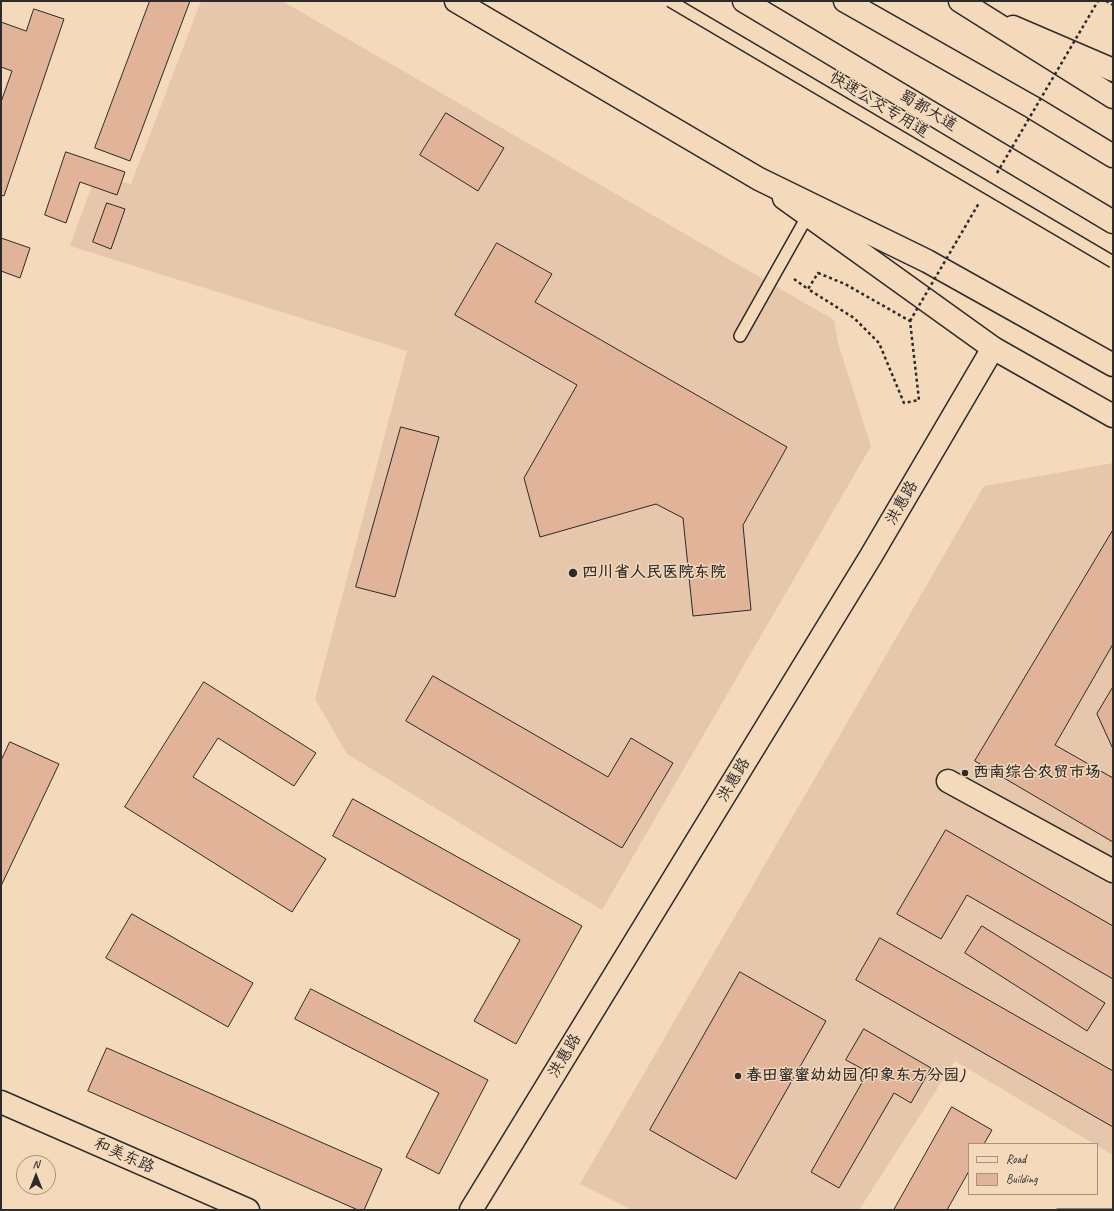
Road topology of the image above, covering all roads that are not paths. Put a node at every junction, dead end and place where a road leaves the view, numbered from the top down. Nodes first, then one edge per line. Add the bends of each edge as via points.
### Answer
1 (456, 1) edge
2 (670, 1) edge
3 (744, 1) edge
4 (845, 1) edge
5 (968, 6) edge
6 (1113, 70) edge
7 (1113, 97) edge
8 (1113, 156) edge
9 (759, 179) junction
10 (808, 215) junction
11 (1113, 222) edge
12 (1113, 262) edge
13 (740, 336) dead end
14 (993, 348) junction
15 (1113, 365) edge
16 (1113, 416) edge
17 (948, 781) dead end
18 (1113, 871) edge
19 (1, 1102) edge
20 (248, 1210) edge
21 (471, 1210) edge

1 - 9 main road
2 - 12 lane, 快速公交专用道, bridge
3 - 11 main road, 蜀都大道
4 - 8 main road
5 - 6 main road
5 - 7 main road
9 - 10 main road
9 - 15 main road via 927,261
10 - 13 lane
10 - 14 main road
14 - 16 main road
14 - 21 main road, 洪惠路 via 871,556
17 - 18 main road
19 - 20 main road, 和美东路

